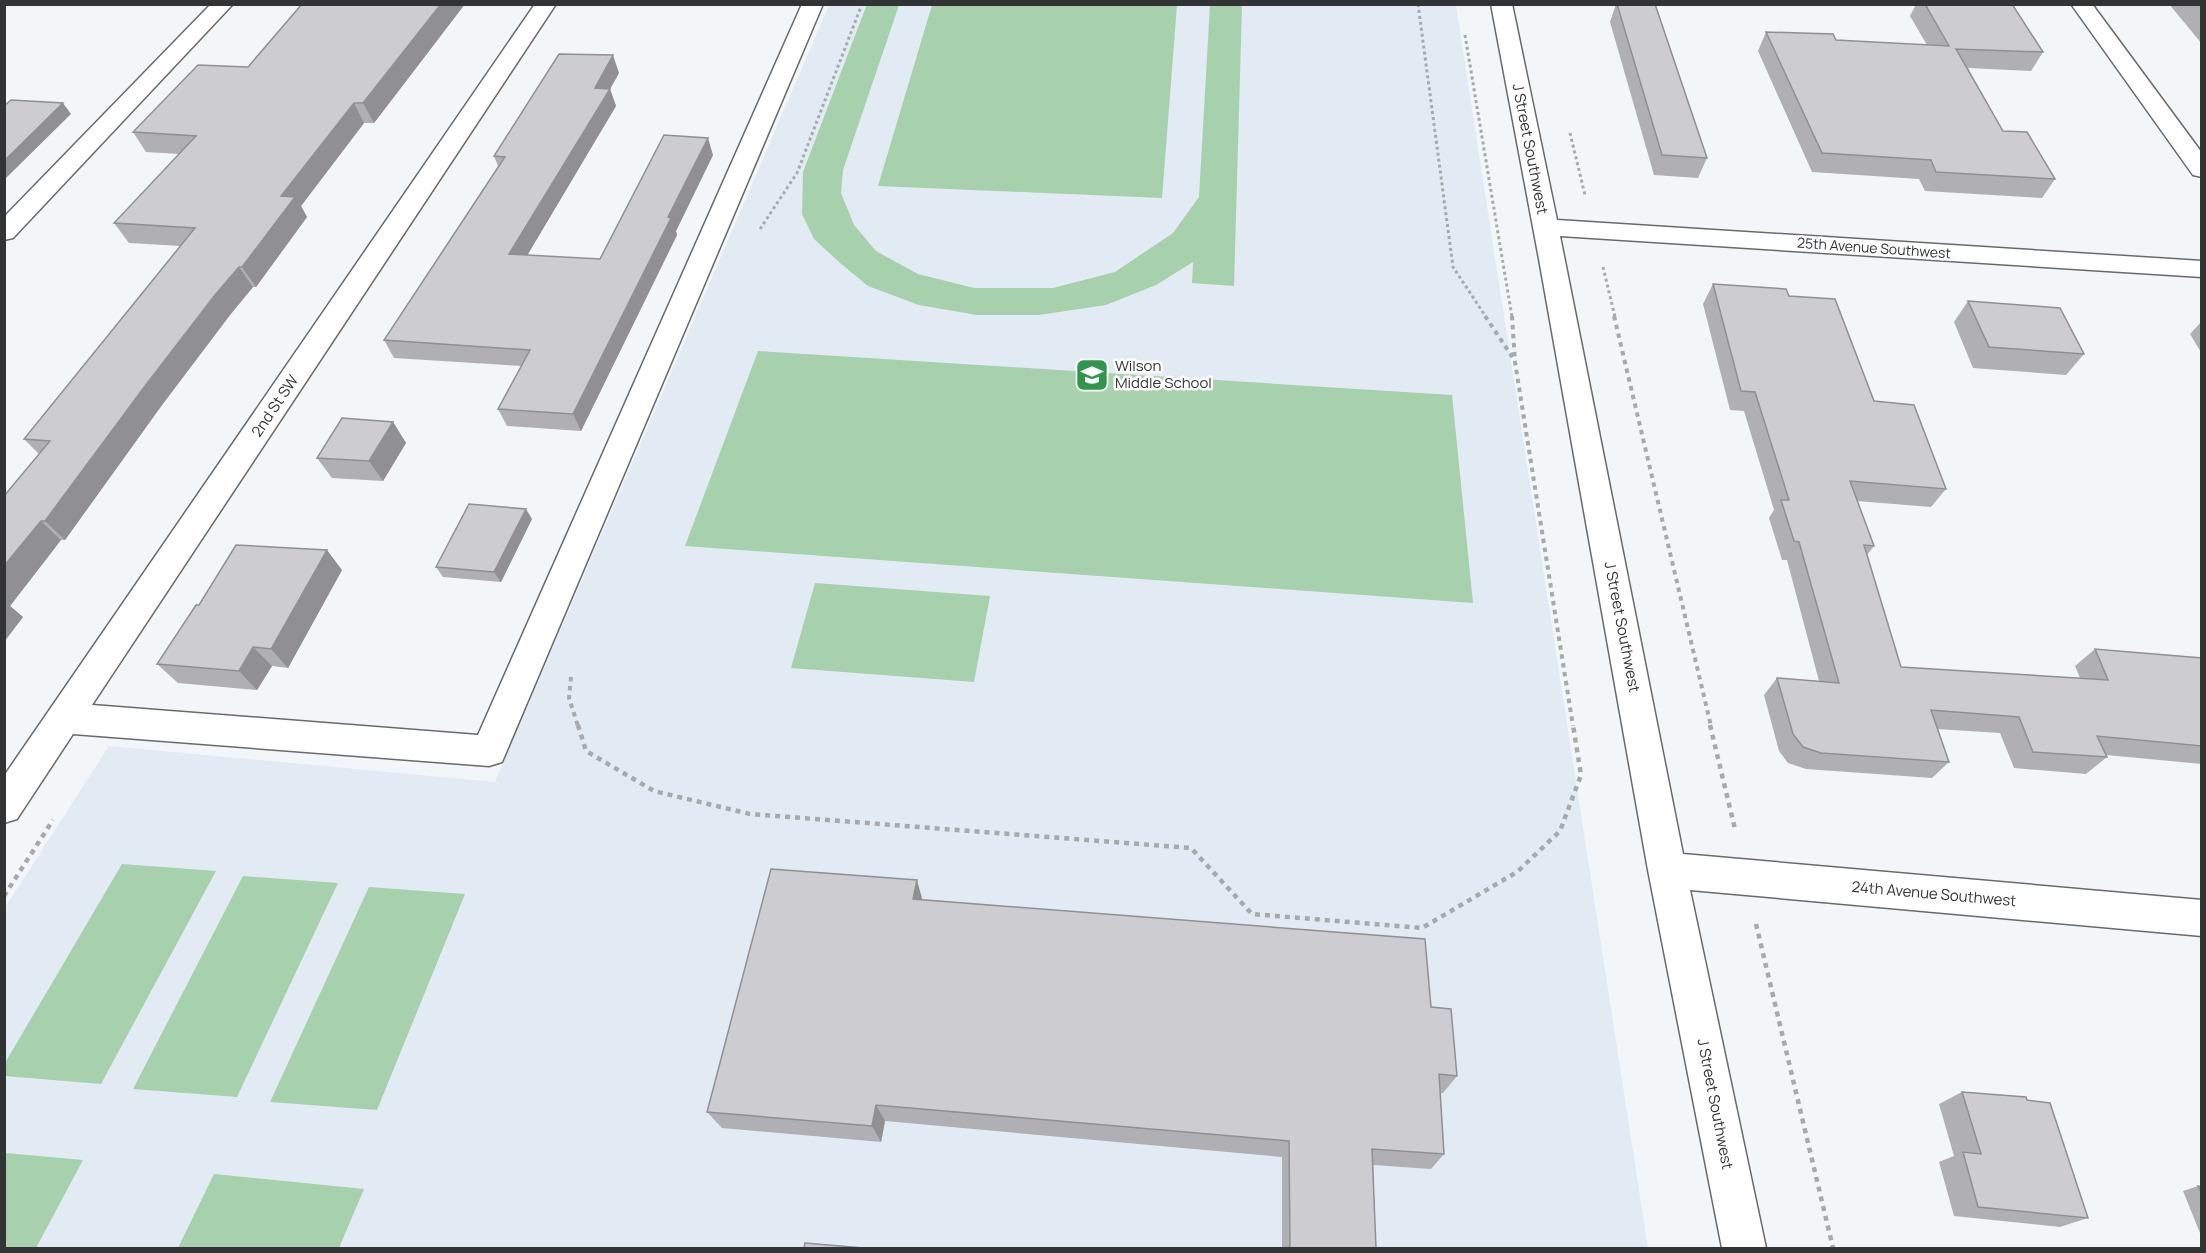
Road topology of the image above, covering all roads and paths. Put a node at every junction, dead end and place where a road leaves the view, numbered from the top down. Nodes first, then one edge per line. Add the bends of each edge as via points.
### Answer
1 (223, 4) edge
2 (546, 4) edge
3 (813, 4) edge
4 (862, 4) edge
5 (1418, 4) edge
6 (1501, 4) edge
7 (2081, 4) edge
8 (1464, 27) dead end
9 (2202, 170) edge
10 (1546, 227) junction
11 (4, 232) edge
12 (754, 239) dead end
13 (1602, 262) dead end
14 (2202, 269) edge
15 (1515, 362) junction
16 (572, 669) dead end
17 (64, 718) junction
18 (4, 807) edge
19 (1735, 829) dead end
20 (1667, 870) junction
21 (2202, 918) edge
22 (1756, 924) dead end
23 (1744, 1248) edge
24 (1833, 1248) edge

1 - 11 street
2 - 17 street, 2nd St SW
3 - 17 street via 489,751
4 - 12 path via 797,173
5 - 15 path via 1453,267
6 - 10 street, J Street Southwest
7 - 9 street
8 - 15 path via 1512,310
10 - 14 street, 25th Avenue Southwest
10 - 20 street, J Street Southwest
13 - 19 path
15 - 16 path via 1581,775 1560,831 1517,872 1422,928 1252,914 1191,848 750,814 654,791 586,751 568,698
17 - 18 street, 2nd St SW
20 - 21 street, 24th Avenue Southwest
20 - 23 street, J Street Southwest
22 - 24 path

